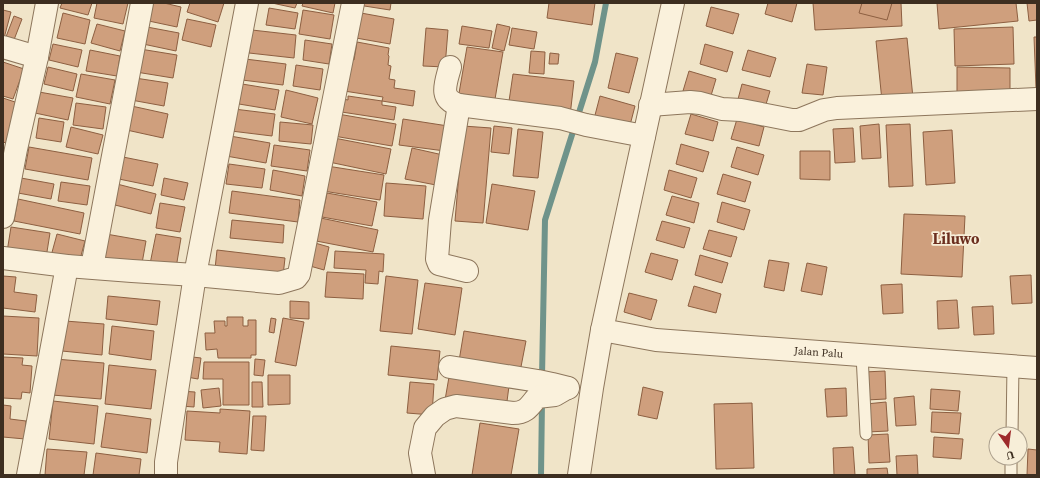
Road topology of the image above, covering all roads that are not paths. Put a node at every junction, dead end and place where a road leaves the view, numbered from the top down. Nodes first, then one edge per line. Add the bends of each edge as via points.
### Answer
1 (47, 3) edge
2 (142, 3) edge
3 (247, 3) edge
4 (353, 3) edge
5 (673, 3) edge
6 (3, 47) edge
7 (37, 57) junction
8 (450, 67) dead end
9 (1037, 99) edge
10 (459, 105) junction
11 (650, 105) junction
12 (1037, 106) edge
13 (644, 136) junction
14 (10, 147) edge
15 (3, 217) edge
16 (3, 258) edge
17 (68, 266) junction
18 (92, 267) junction
19 (467, 271) dead end
20 (195, 275) junction
21 (602, 330) junction
22 (862, 355) junction
23 (1013, 366) junction
24 (450, 367) dead end
25 (1037, 368) edge
26 (592, 388) junction
27 (550, 389) junction
28 (1012, 426) edge
29 (866, 434) dead end
30 (28, 475) edge
31 (166, 475) edge
32 (424, 475) edge
33 (579, 475) edge

1 - 7 street
2 - 18 street
3 - 20 street
4 - 20 street via 299,274 296,278 279,283
5 - 11 street
6 - 7 street
7 - 14 street
8 - 10 street via 445,94 448,100
9 - 11 street via 837,108 824,110 799,120 722,109 700,103
9 - 12 street
10 - 13 street via 560,118
10 - 19 street via 440,220 437,259 439,264
11 - 13 street
13 - 21 street
14 - 15 street
16 - 17 street
17 - 18 street
17 - 30 street
18 - 20 street
20 - 31 street
21 - 22 street, Jalan Palu via 656,340
21 - 26 street
22 - 23 street, Jalan Palu
22 - 29 lane
23 - 25 street, Jalan Palu
23 - 28 lane
24 - 27 street
26 - 27 street
26 - 33 street
27 - 32 street via 520,413 456,406 445,409 425,428 420,453

